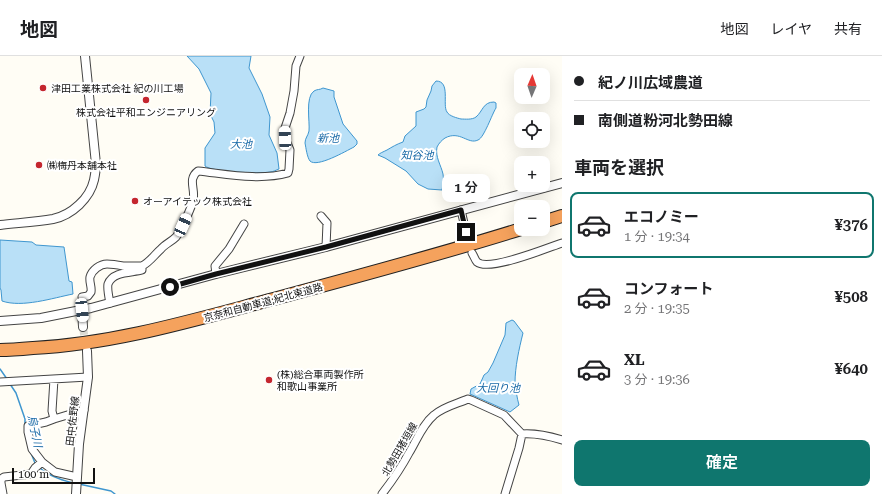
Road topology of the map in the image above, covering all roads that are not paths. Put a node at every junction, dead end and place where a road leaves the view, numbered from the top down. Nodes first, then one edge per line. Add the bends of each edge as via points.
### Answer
1 (85, 56) edge
2 (300, 56) edge
3 (305, 56) edge
4 (295, 74) junction
5 (562, 183) edge
6 (461, 210) junction
7 (321, 216) dead end
8 (562, 216) edge
9 (550, 220) edge
10 (244, 224) dead end
11 (0, 225) edge
12 (514, 231) edge
13 (466, 232) dead end
14 (562, 243) edge
15 (326, 247) junction
16 (472, 253) dead end
17 (142, 266) junction
18 (216, 274) junction
19 (82, 297) dead end
20 (110, 303) junction
21 (82, 310) junction
22 (0, 321) edge
23 (83, 327) tunnel mouth
24 (2, 350) edge
25 (87, 351) tunnel mouth
26 (88, 377) junction
27 (54, 379) junction
28 (6, 382) edge
29 (84, 410) junction
30 (54, 419) junction
31 (522, 434) junction
32 (562, 440) edge
33 (39, 465) junction
34 (0, 483) edge
35 (77, 484) edge
36 (3, 494) edge
37 (382, 494) edge
38 (504, 494) edge

1 - 11 street via 96,164 94,181 88,194 78,206 54,219
2 - 4 street
3 - 4 street
4 - 17 street via 290,114 285,128 285,138 290,150 288,173 250,176 198,171 192,179 193,201 180,232
5 - 6 street
6 - 13 street
6 - 15 street
7 - 15 street via 327,223
8 - 9 highway
10 - 18 street via 215,266
12 - 24 highway, 京奈和自動車道;紀北東道路 via 176,325 74,345
14 - 16 street via 512,260 485,265 478,262
15 - 18 street
17 - 19 street via 108,264 99,267 90,277 92,292
17 - 20 street via 142,270 112,277 108,285
18 - 20 street
20 - 21 street
21 - 22 street via 41,318
21 - 23 street
25 - 26 street, 田中佐野線
26 - 27 street
26 - 29 street, 田中佐野線
27 - 28 street
27 - 30 street
29 - 30 street
29 - 35 street, 田中佐野線
30 - 33 street via 28,426 32,449
31 - 32 street
31 - 37 street, 北勢田猪垣線 via 504,415 470,400 440,410 425,423 410,452
31 - 38 street
33 - 34 street via 31,474 4,478
33 - 35 street
34 - 36 street

